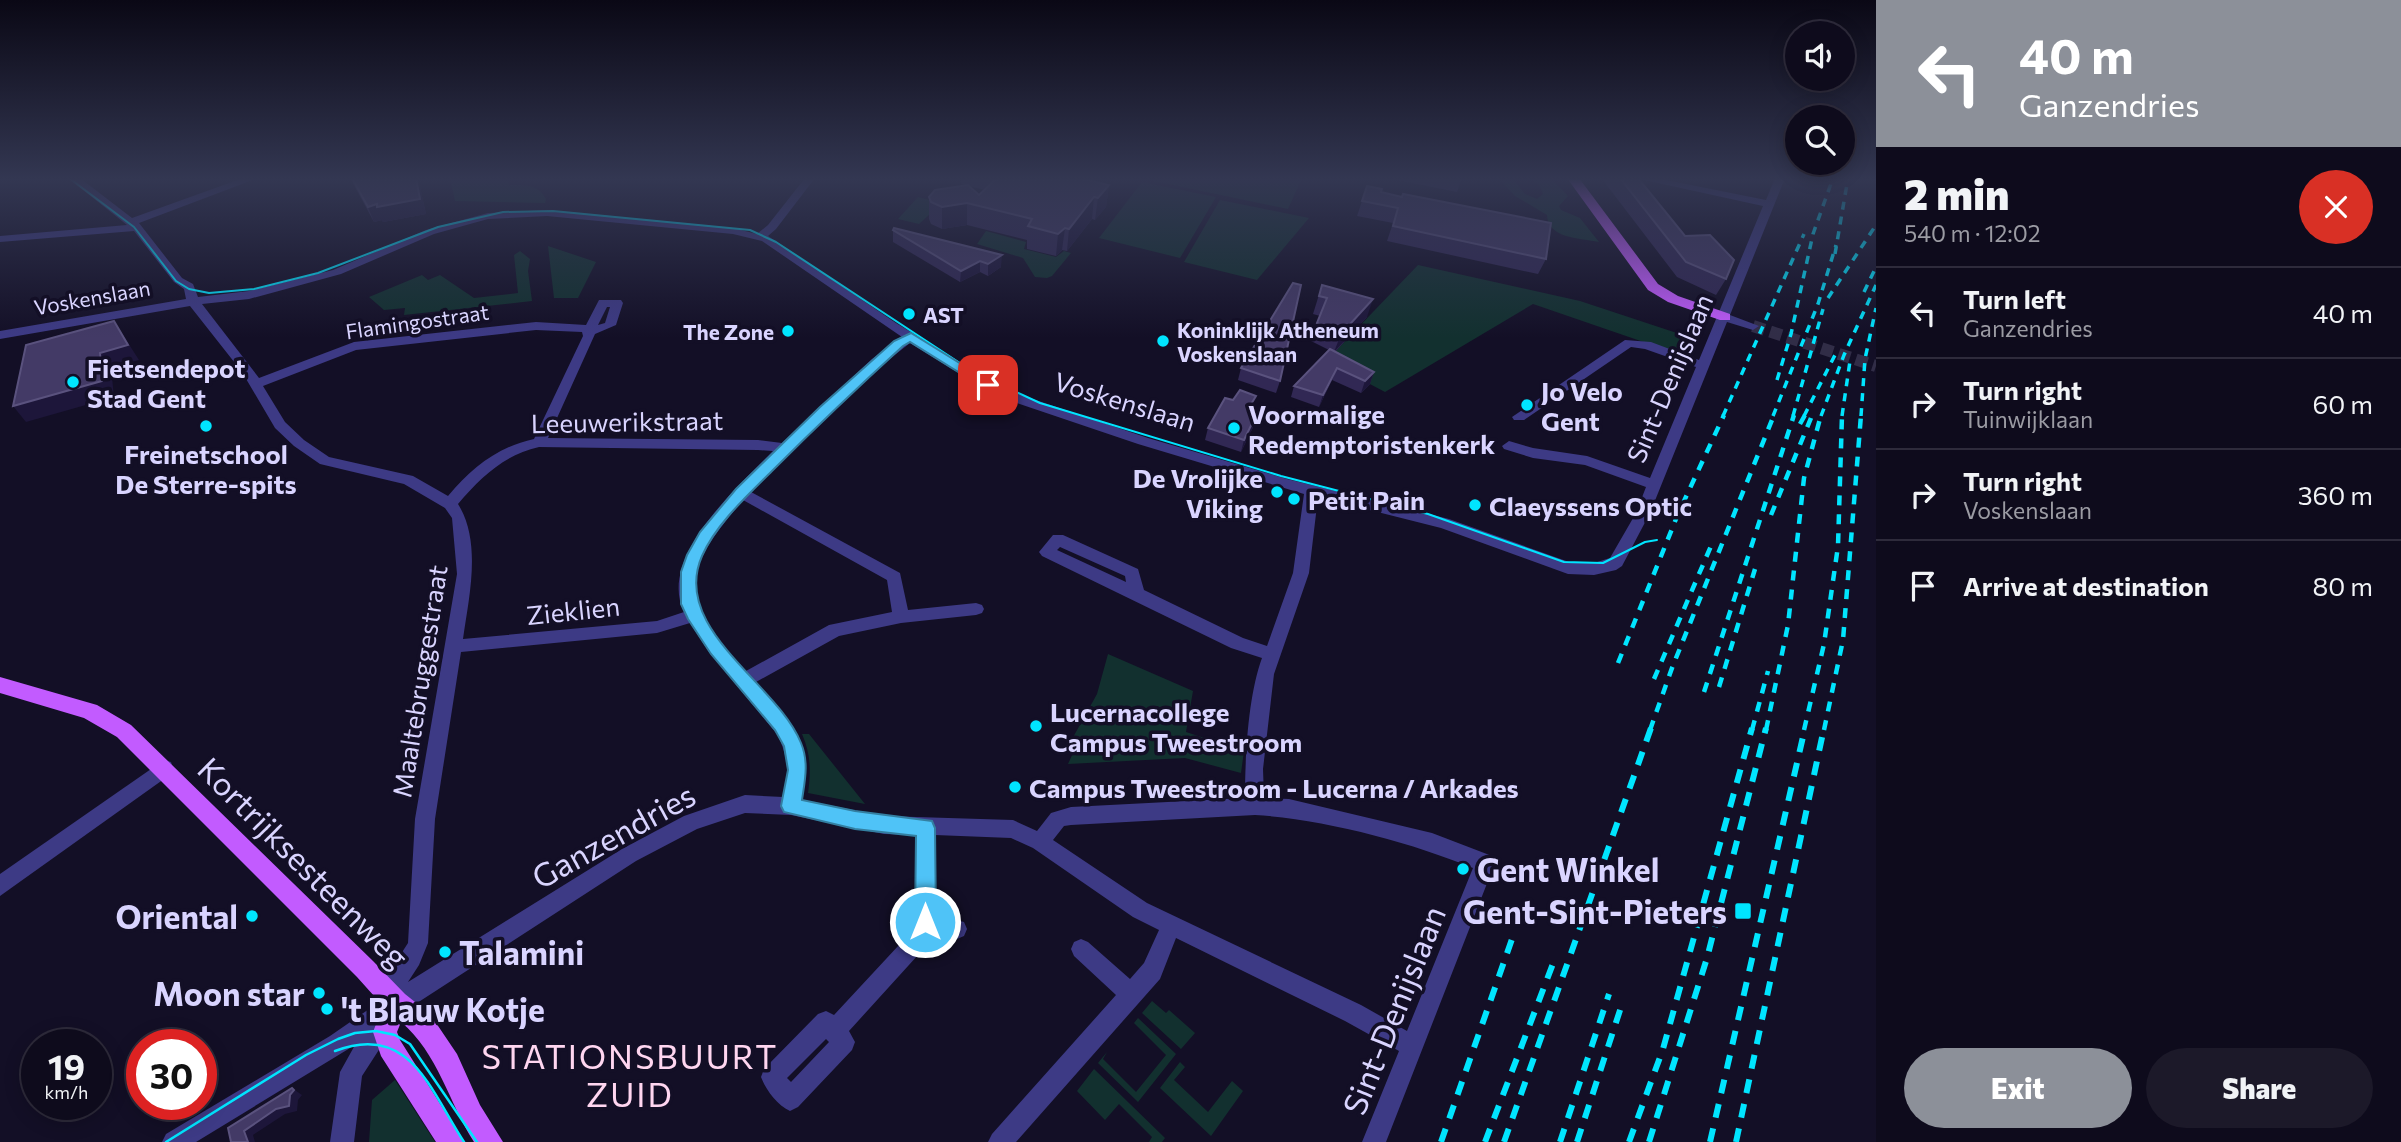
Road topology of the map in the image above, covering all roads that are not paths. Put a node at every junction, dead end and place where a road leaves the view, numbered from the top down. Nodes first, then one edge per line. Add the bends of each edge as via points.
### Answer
1 (69, 231) edge
2 (140, 231) edge
3 (425, 231) edge
4 (751, 231) edge
5 (766, 231) edge
6 (1612, 231) edge
7 (1759, 231) edge
8 (763, 235) junction
9 (0, 239) edge
10 (193, 301) junction
11 (1725, 317) junction
12 (1753, 326) tunnel mouth
13 (0, 335) edge
14 (911, 337) junction
15 (1705, 366) junction
16 (256, 384) junction
17 (1519, 416) dead end
18 (538, 442) junction
19 (1510, 446) dead end
20 (785, 449) junction
21 (1655, 485) junction
22 (1312, 490) junction
23 (741, 493) junction
24 (450, 504) junction
25 (1625, 549) junction
26 (1137, 594) junction
27 (976, 609) dead end
28 (694, 615) junction
29 (901, 617) junction
30 (455, 646) junction
31 (1273, 655) junction
32 (743, 681) junction
33 (0, 685) edge
34 (163, 768) junction
35 (791, 806) junction
36 (1255, 806) junction
37 (925, 828) junction
38 (1040, 842) junction
39 (0, 886) edge
40 (925, 922) junction
41 (1171, 925) junction
42 (957, 929) dead end
43 (1081, 949) dead end
44 (1131, 994) junction
45 (396, 1003) junction
46 (834, 1031) dead end
47 (1413, 1047) junction
48 (319, 1054) junction
49 (351, 1072) junction
50 (174, 1142) edge
51 (342, 1142) edge
52 (451, 1142) edge
53 (489, 1142) edge
54 (1000, 1142) edge
55 (1374, 1142) edge

1 - 9 street
2 - 10 street via 178,280 189,286
3 - 10 street, Voskenslaan via 328,269
4 - 8 street, Voskenslaan
5 - 8 street
6 - 11 main road via 1653,287
7 - 11 street, Sint-Denijslaan
8 - 14 street, Voskenslaan
8 - 25 street, Voskenslaan via 977,372 1041,402 1438,515 1554,557 1593,561
10 - 13 street, Voskenslaan
10 - 16 street
11 - 12 street
11 - 15 street, Sint-Denijslaan
14 - 20 street
14 - 22 street, Voskenslaan via 1018,399
15 - 17 street via 1647,345 1629,344
15 - 21 street, Sint-Denijslaan
16 - 18 street, Flamingostraat via 354,346 536,326 589,331
16 - 24 street via 280,425 311,453 348,468 408,480
18 - 20 street, Leeuwerikstraat
18 - 24 street, Leeuwerikstraat via 494,458
19 - 21 street via 1587,461
20 - 23 street
21 - 25 street, Sint-Denijslaan
22 - 25 street, Voskenslaan via 1444,523 1546,561 1582,569 1610,566
22 - 31 street via 1301,573
23 - 28 street via 694,555 687,589
23 - 29 street via 894,578
24 - 30 street, Maaltebruggestraat via 459,518 466,574
26 - 26 street via 1132,573 1058,539 1047,552
26 - 31 street via 1237,643
27 - 29 street
28 - 30 street, Zieklien via 657,627
28 - 32 street
29 - 32 street via 835,630
30 - 45 street, Maaltebruggestraat via 425,819 418,943 397,977
31 - 36 street via 1259,715
32 - 35 street via 793,745 798,770
33 - 34 main road, Kortrijksesteenweg via 100,716 124,731
34 - 39 street, Kortrijksesteenweg
34 - 45 main road, Kortrijksesteenweg
35 - 37 street, Ganzendries
35 - 45 street, Ganzendries via 745,804 691,821 629,855
36 - 38 street via 1070,816 1058,819
36 - 47 street, Sint-Denijslaan via 1290,808 1413,837 1485,863
37 - 38 street, Ganzendries via 1001,827
37 - 40 street
38 - 41 street, Ganzendries via 1140,910
40 - 42 street
40 - 46 street via 921,937
41 - 44 street via 1152,971
41 - 47 street, Ganzendries
43 - 44 street
44 - 54 street
45 - 48 street, Ganzendries
45 - 49 street
45 - 52 main road, Kortrijksesteenweg via 385,1032 390,1047
45 - 53 main road, Kortrijksesteenweg via 425,1027
47 - 55 street, Sint-Denijslaan
48 - 49 street via 340,1057
48 - 50 street, Ganzendries
49 - 51 street

